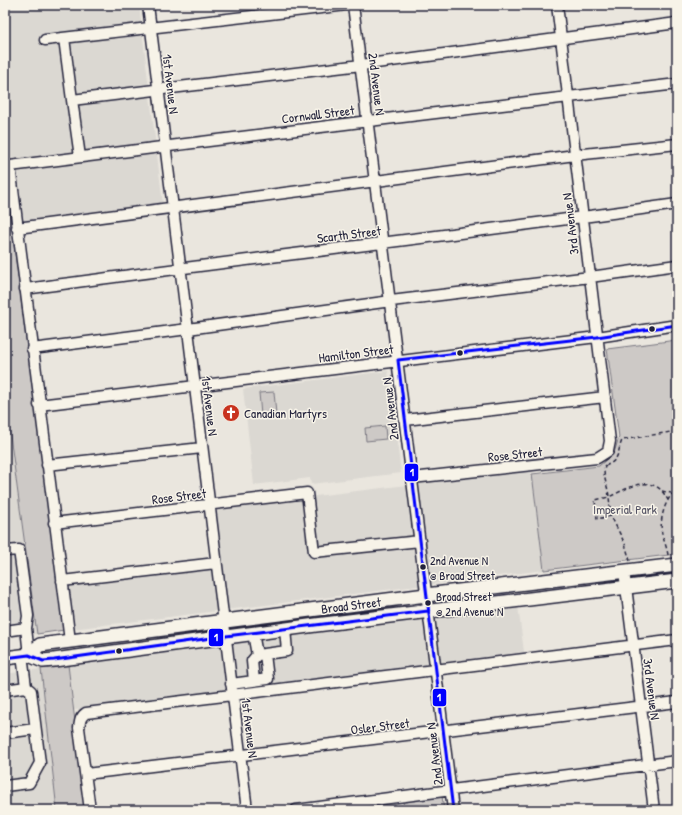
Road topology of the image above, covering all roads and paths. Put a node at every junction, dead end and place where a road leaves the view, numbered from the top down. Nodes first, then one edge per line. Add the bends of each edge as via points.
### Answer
1 (148, 5) edge
2 (347, 5) edge
3 (353, 5) edge
4 (557, 5) edge
5 (677, 23) edge
6 (151, 28) junction
7 (64, 38) junction
8 (561, 39) junction
9 (44, 40) dead end
10 (361, 65) junction
11 (677, 84) edge
12 (158, 90) junction
13 (568, 97) junction
14 (72, 100) junction
15 (369, 121) junction
16 (677, 144) edge
17 (166, 147) junction
18 (575, 155) junction
19 (80, 157) junction
20 (376, 182) junction
21 (677, 204) edge
22 (173, 208) junction
23 (583, 218) junction
24 (17, 228) junction
25 (382, 243) junction
26 (677, 265) edge
27 (180, 268) junction
28 (590, 277) junction
29 (25, 290) junction
30 (390, 301) junction
31 (677, 326) edge
32 (188, 330) junction
33 (597, 337) junction
34 (32, 349) junction
35 (398, 360) junction
36 (195, 387) junction
37 (605, 398) junction
38 (39, 405) junction
39 (405, 420) junction
40 (677, 431) edge
41 (202, 448) junction
42 (597, 458) junction
43 (47, 465) junction
44 (605, 466) junction
45 (412, 478) junction
46 (677, 489) edge
47 (662, 491) junction
48 (671, 493) junction
49 (610, 497) junction
50 (668, 500) junction
51 (209, 505) junction
52 (611, 516) junction
53 (54, 524) junction
54 (420, 541) junction
55 (5, 551) edge
56 (216, 564) junction
57 (673, 565) edge
58 (628, 570) junction
59 (677, 581) edge
60 (62, 582) junction
61 (626, 587) junction
62 (426, 595) junction
63 (428, 611) junction
64 (224, 621) junction
65 (26, 628) junction
66 (285, 629) junction
67 (5, 631) edge
68 (253, 633) junction
69 (226, 636) junction
70 (677, 640) edge
71 (70, 641) junction
72 (633, 646) junction
73 (261, 654) junction
74 (25, 655) junction
75 (5, 658) edge
76 (436, 669) junction
77 (231, 684) junction
78 (26, 687) junction
79 (5, 690) edge
80 (233, 695) junction
81 (677, 702) edge
82 (641, 706) junction
83 (36, 729) junction
84 (444, 731) junction
85 (5, 733) edge
86 (240, 756) junction
87 (677, 761) edge
88 (648, 765) junction
89 (86, 774) junction
90 (5, 786) edge
91 (451, 790) junction
92 (90, 810) edge
93 (247, 810) edge
94 (296, 810) edge
95 (454, 810) edge
96 (654, 810) edge

1 - 6 street, 1st Avenue N
2 - 6 street
3 - 10 street, 2nd Avenue N
4 - 8 street, 3rd Avenue N
5 - 8 street
6 - 7 street
6 - 12 street, 1st Avenue N
7 - 9 street
7 - 14 street
8 - 10 street
8 - 13 street, 3rd Avenue N
10 - 12 street
10 - 15 street, 2nd Avenue N
11 - 13 street, Cornwall Street
12 - 14 street
12 - 17 street, 1st Avenue N
13 - 15 street, Cornwall Street
13 - 18 street, 3rd Avenue N
14 - 19 street
15 - 17 street, Cornwall Street
15 - 20 street, 2nd Avenue N
16 - 18 street
17 - 19 street, Cornwall Street
17 - 22 street, 1st Avenue N
18 - 20 street
18 - 23 street, 3rd Avenue N
19 - 24 street, Cornwall Street via 10,166
20 - 22 street
20 - 25 street, 2nd Avenue N
21 - 23 street, Scarth Street
22 - 24 street
22 - 27 street, 1st Avenue N
23 - 25 street, Scarth Street
23 - 28 street, 3rd Avenue N
24 - 29 street
25 - 27 street, Scarth Street
25 - 30 street, 2nd Avenue N
26 - 28 street
27 - 29 street, Scarth Street
27 - 32 street, 1st Avenue N
28 - 30 street
28 - 33 street, 3rd Avenue N
29 - 34 street
30 - 32 street
30 - 35 street, 2nd Avenue N
31 - 33 street, Hamilton Street
32 - 34 street
32 - 36 street, 1st Avenue N
33 - 35 street, Hamilton Street
33 - 37 street, 3rd Avenue N
34 - 38 street
35 - 36 street, Hamilton Street
35 - 39 street, 2nd Avenue N
36 - 38 street, Hamilton Street
36 - 41 street, 1st Avenue N
37 - 39 street
37 - 42 street, 3rd Avenue N via 610,441 608,451
38 - 43 street
39 - 45 street, 2nd Avenue N
40 - 44 path via 622,440 620,451 613,463
41 - 43 street
41 - 51 street, 1st Avenue N
42 - 44 path
42 - 45 street, Rose Street
43 - 53 street
44 - 49 path via 603,475
45 - 54 street, 2nd Avenue N
46 - 48 path
47 - 48 path
47 - 49 path via 647,483
47 - 50 path
48 - 50 path
49 - 52 path
49 - 52 path via 595,500 597,519
50 - 57 path via 664,511 662,535
51 - 53 street, Rose Street
51 - 54 street, Rose Street via 307,493 314,552
51 - 56 street, 1st Avenue N
52 - 58 path via 631,562
53 - 60 street
54 - 62 street, 2nd Avenue N
55 - 65 street via 19,550 28,616
56 - 60 street
56 - 64 street, 1st Avenue N
57 - 58 main road, Broad Street
58 - 61 street, 3rd Avenue N
58 - 62 main road, Broad Street
59 - 61 main road, Broad Street
60 - 71 street
61 - 63 main road, Broad Street
61 - 72 street, 3rd Avenue N
62 - 63 street, 2nd Avenue N
62 - 64 main road, Broad Street
63 - 66 main road, Broad Street
63 - 76 street, 2nd Avenue N
64 - 69 street, 1st Avenue N
64 - 71 main road, Broad Street
65 - 67 street
65 - 74 street
66 - 68 main road, Broad Street
66 - 73 street via 287,651
68 - 69 main road, Broad Street
68 - 73 street
69 - 74 main road, Broad Street via 54,660 43,661
69 - 77 street, 1st Avenue N
70 - 72 street
71 - 74 main road, Broad Street via 40,645
72 - 76 street
72 - 82 street, 3rd Avenue N
73 - 77 street via 268,679
74 - 75 main road, Broad Street
74 - 78 street
76 - 80 street
76 - 84 street, 2nd Avenue N
77 - 80 street, 1st Avenue N
78 - 79 street
78 - 83 street via 31,692
80 - 86 street, 1st Avenue N
80 - 89 street via 82,715 79,728
81 - 82 street, Osler Street
82 - 84 street, Osler Street
82 - 88 street, 3rd Avenue N
83 - 85 street
83 - 90 street via 40,763 29,783
84 - 86 street, Osler Street
84 - 91 street, 2nd Avenue N
86 - 89 street, Osler Street
86 - 93 street, 1st Avenue N
87 - 88 street
88 - 91 street
88 - 96 street, 3rd Avenue N
89 - 92 street
91 - 94 street
91 - 95 street, 2nd Avenue N

